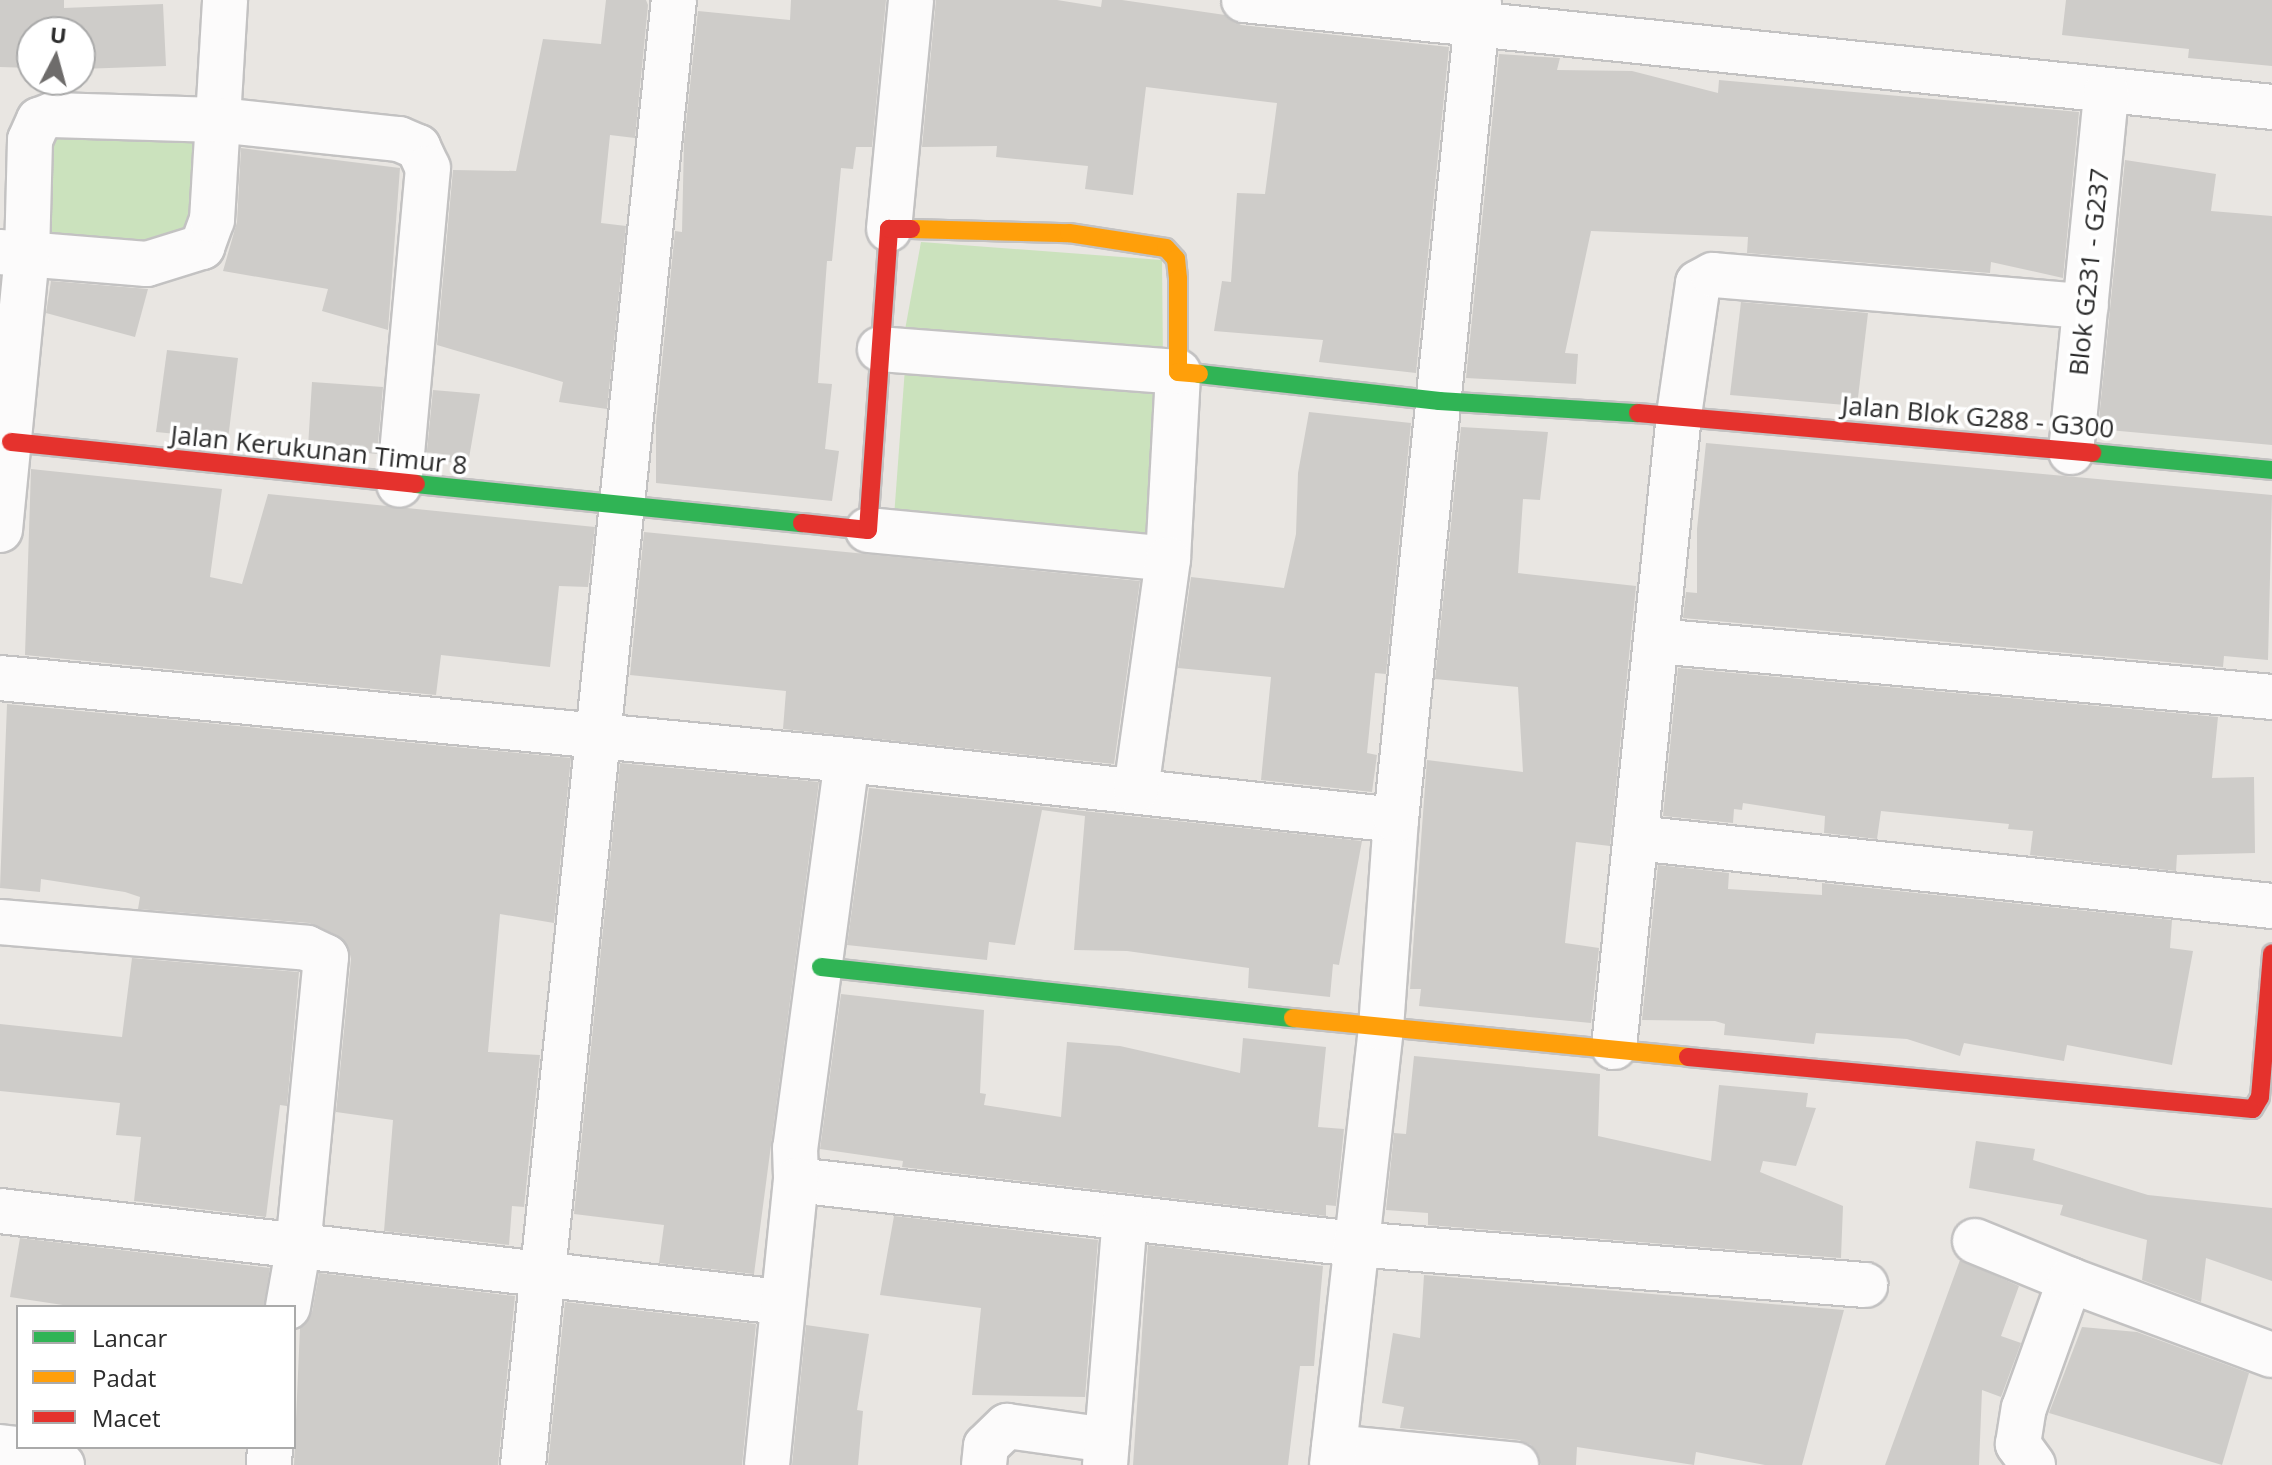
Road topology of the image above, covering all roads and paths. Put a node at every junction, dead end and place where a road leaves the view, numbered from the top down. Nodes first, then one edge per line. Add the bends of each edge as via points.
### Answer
1 (225, 0) edge
2 (674, 0) edge
3 (911, 0) edge
4 (1244, 0) edge
5 (1477, 14) edge
6 (2106, 92) junction
7 (2272, 107) edge
8 (218, 120) junction
9 (889, 229) junction
10 (14, 253) edge
11 (2086, 306) junction
12 (880, 349) junction
13 (1178, 372) junction
14 (1439, 401) junction
15 (1679, 415) junction
16 (11, 442) junction
17 (2071, 452) junction
18 (2272, 470) edge
19 (399, 485) junction
20 (621, 508) junction
21 (0, 530) edge
22 (868, 530) junction
23 (1168, 559) junction
24 (1656, 641) junction
25 (0, 678) edge
26 (2272, 697) edge
27 (599, 736) junction
28 (847, 760) junction
29 (1136, 790) junction
30 (1396, 820) junction
31 (1636, 838) junction
32 (2272, 906) edge
33 (0, 922) edge
34 (2272, 953) edge
35 (821, 967) junction
36 (1381, 1028) junction
37 (1614, 1047) junction
38 (796, 1180) junction
39 (0, 1211) edge
40 (1125, 1219) junction
41 (1975, 1241) dead end
42 (1355, 1244) junction
43 (298, 1250) junction
44 (539, 1274) junction
45 (2070, 1280) junction
46 (1865, 1285) dead end
47 (781, 1302) junction
48 (288, 1305) edge
49 (2272, 1355) edge
50 (17, 1449) edge
51 (1106, 1452) edge
52 (1333, 1456) edge
53 (62, 1465) edge
54 (523, 1465) edge
55 (767, 1465) edge
56 (984, 1465) edge
57 (1516, 1465) edge
58 (2033, 1465) edge

1 - 8 street
2 - 20 street
3 - 9 street
4 - 5 street
5 - 6 street
5 - 14 street
6 - 7 street
6 - 11 street, Blok G231 - G237
8 - 10 street via 52,115 39,120 30,140
8 - 10 street via 212,220 202,247 147,264
8 - 19 street via 399,139 418,147 425,158
9 - 12 street
9 - 13 street via 1069,233 1166,248 1176,259 1178,279
10 - 16 street
11 - 15 street via 1713,275 1698,283 1693,299
11 - 17 street, Blok G231 - G237
12 - 13 street
12 - 22 street
13 - 14 street, Jalan Blok G288 - G300
13 - 23 street
14 - 15 street, Jalan Blok G288 - G300
14 - 30 street
15 - 17 street, Jalan Blok G288 - G300
15 - 24 street
16 - 19 street, Jalan Kerukunan Timur 8
16 - 21 street
17 - 18 street, Jalan Blok G288 - G300
19 - 20 street, Jalan Kerukunan Timur 8
20 - 22 street, Jalan Kerukunan Timur 8
20 - 27 street
22 - 23 street
23 - 29 street
24 - 26 street
24 - 31 street
25 - 27 street
27 - 28 street
27 - 44 street
28 - 29 street
28 - 35 street
29 - 30 street
30 - 36 street
31 - 32 street
31 - 37 street
33 - 43 street via 307,948 326,957
34 - 37 street via 2263,1075 2253,1109
35 - 36 street
35 - 38 street via 795,1148
36 - 37 street
36 - 42 street
38 - 40 street
38 - 47 street
39 - 43 street
40 - 42 street
40 - 51 street
41 - 45 street
42 - 46 street
42 - 52 street
43 - 44 street
43 - 48 street
44 - 47 street
44 - 54 street
45 - 49 street
45 - 58 street via 2024,1408 2018,1444
47 - 55 street
50 - 53 street via 50,1453
51 - 56 street via 1007,1426 986,1446
52 - 57 street

